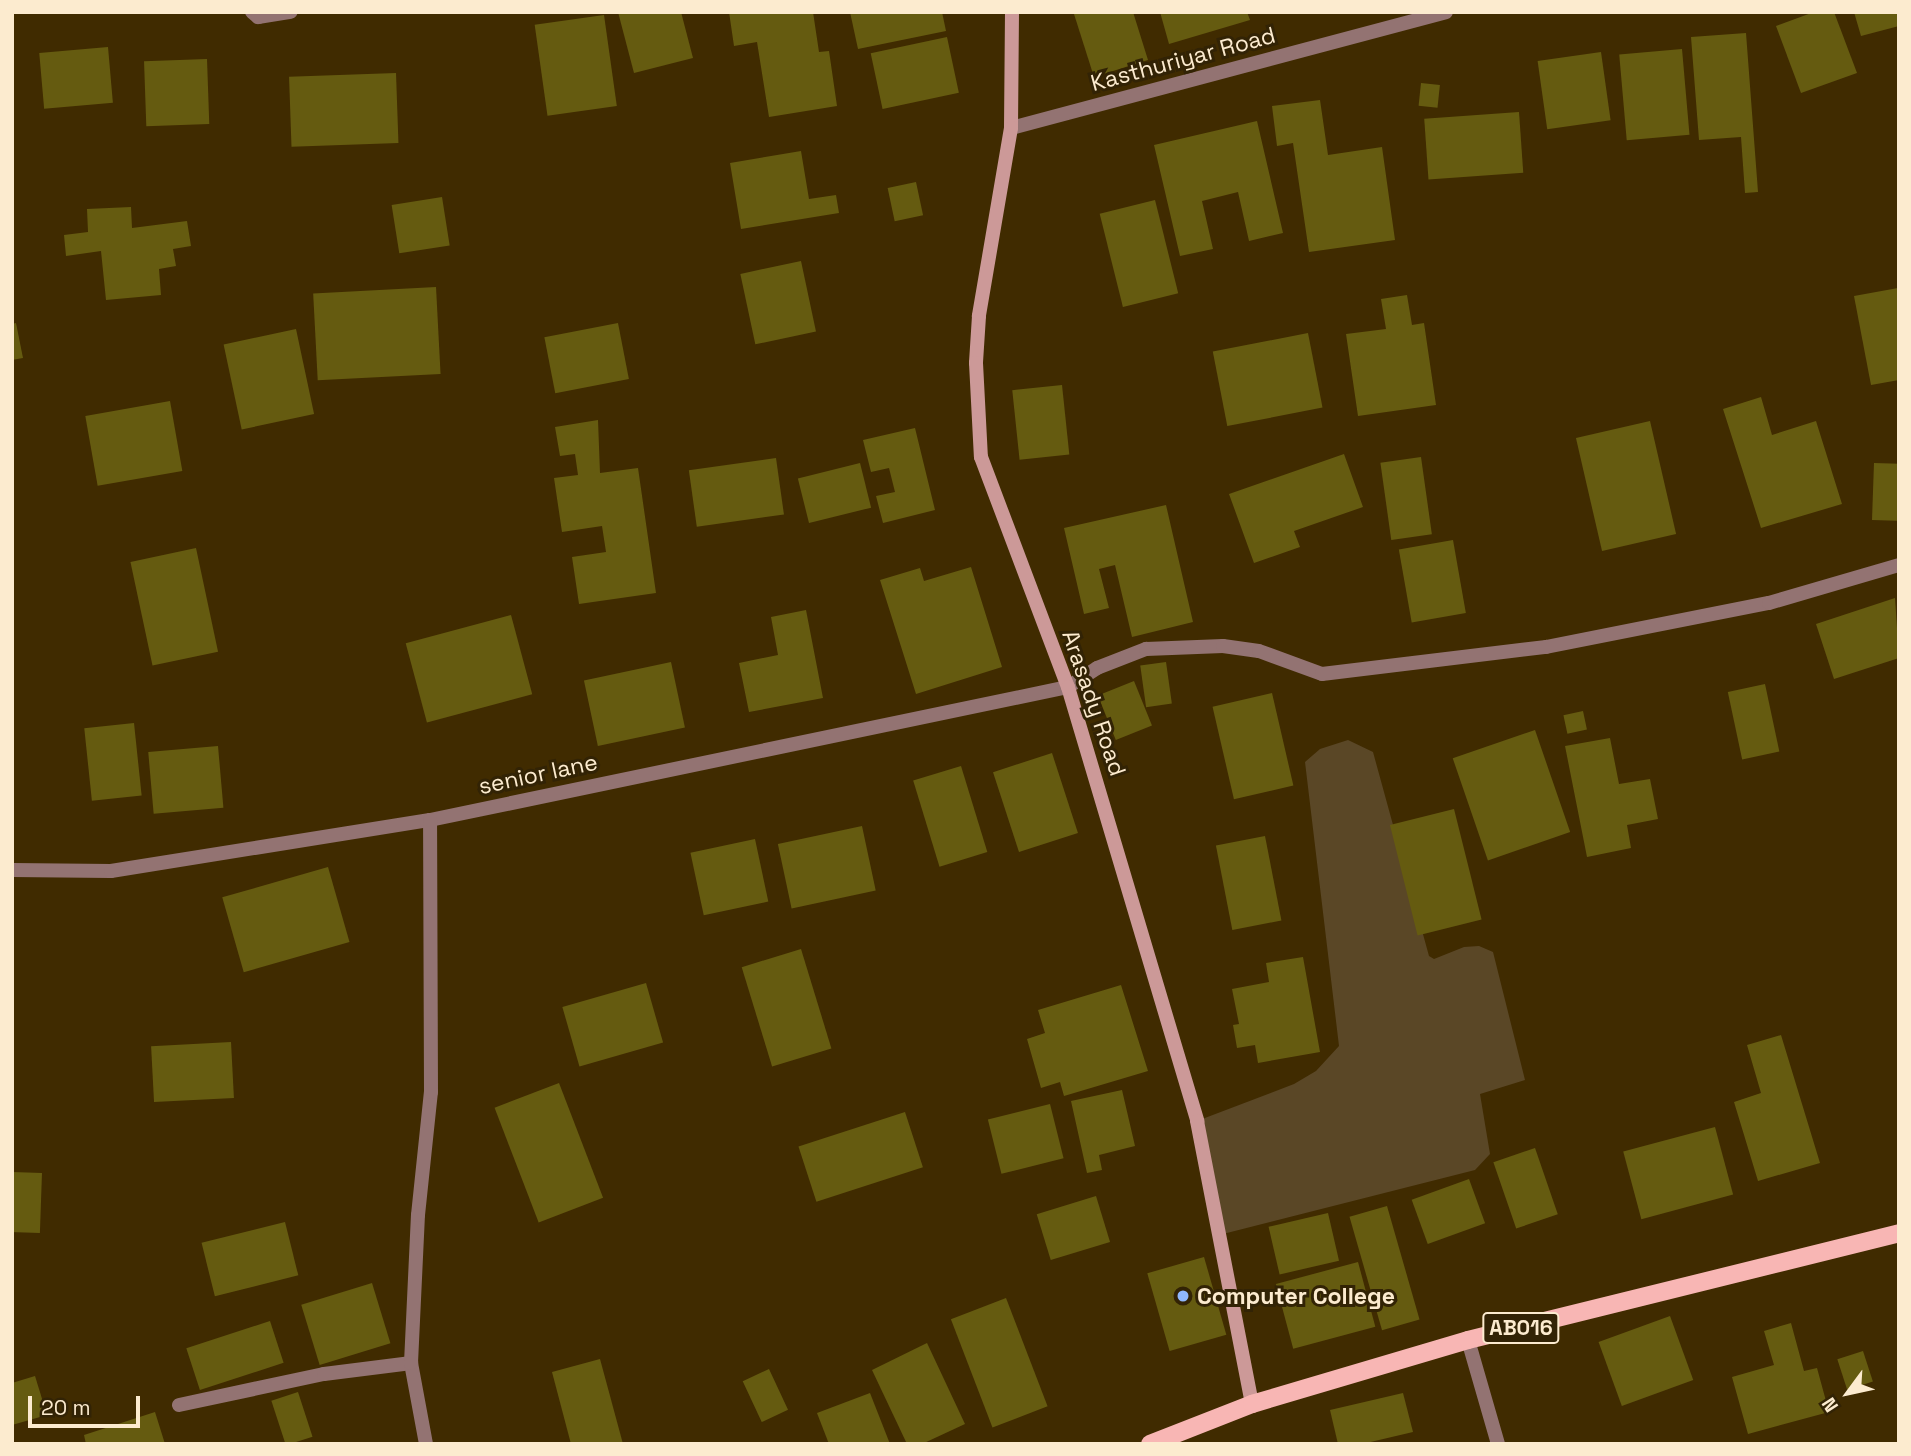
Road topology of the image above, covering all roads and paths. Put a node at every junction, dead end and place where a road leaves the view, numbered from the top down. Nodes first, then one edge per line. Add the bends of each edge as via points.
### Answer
1 (252, 12) edge
2 (291, 12) edge
3 (1012, 12) edge
4 (1446, 12) edge
5 (1011, 128) junction
6 (1899, 565) edge
7 (1068, 687) junction
8 (430, 820) junction
9 (12, 870) edge
10 (1898, 1235) edge
11 (1468, 1340) junction
12 (411, 1363) junction
13 (1252, 1404) junction
14 (179, 1405) dead end
15 (426, 1444) edge
16 (1150, 1444) edge
17 (1498, 1444) edge

1 - 2 street via 258,17
3 - 5 main road, Arasady Road
4 - 5 street, Kasthuriyar Road
5 - 7 main road, Arasady Road via 979,316 974,389 980,444 999,515
6 - 7 street, senior lane via 1769,603 1546,647 1322,674 1259,651 1189,645 1131,653
7 - 8 street, senior lane
7 - 13 main road, Arasady Road via 1198,1121
8 - 9 street, senior lane via 111,871
8 - 12 street via 431,1092 418,1215
10 - 11 main road, AB016
11 - 13 main road, AB016
11 - 17 street
12 - 14 street via 324,1374
12 - 15 street
13 - 16 main road, AB016

